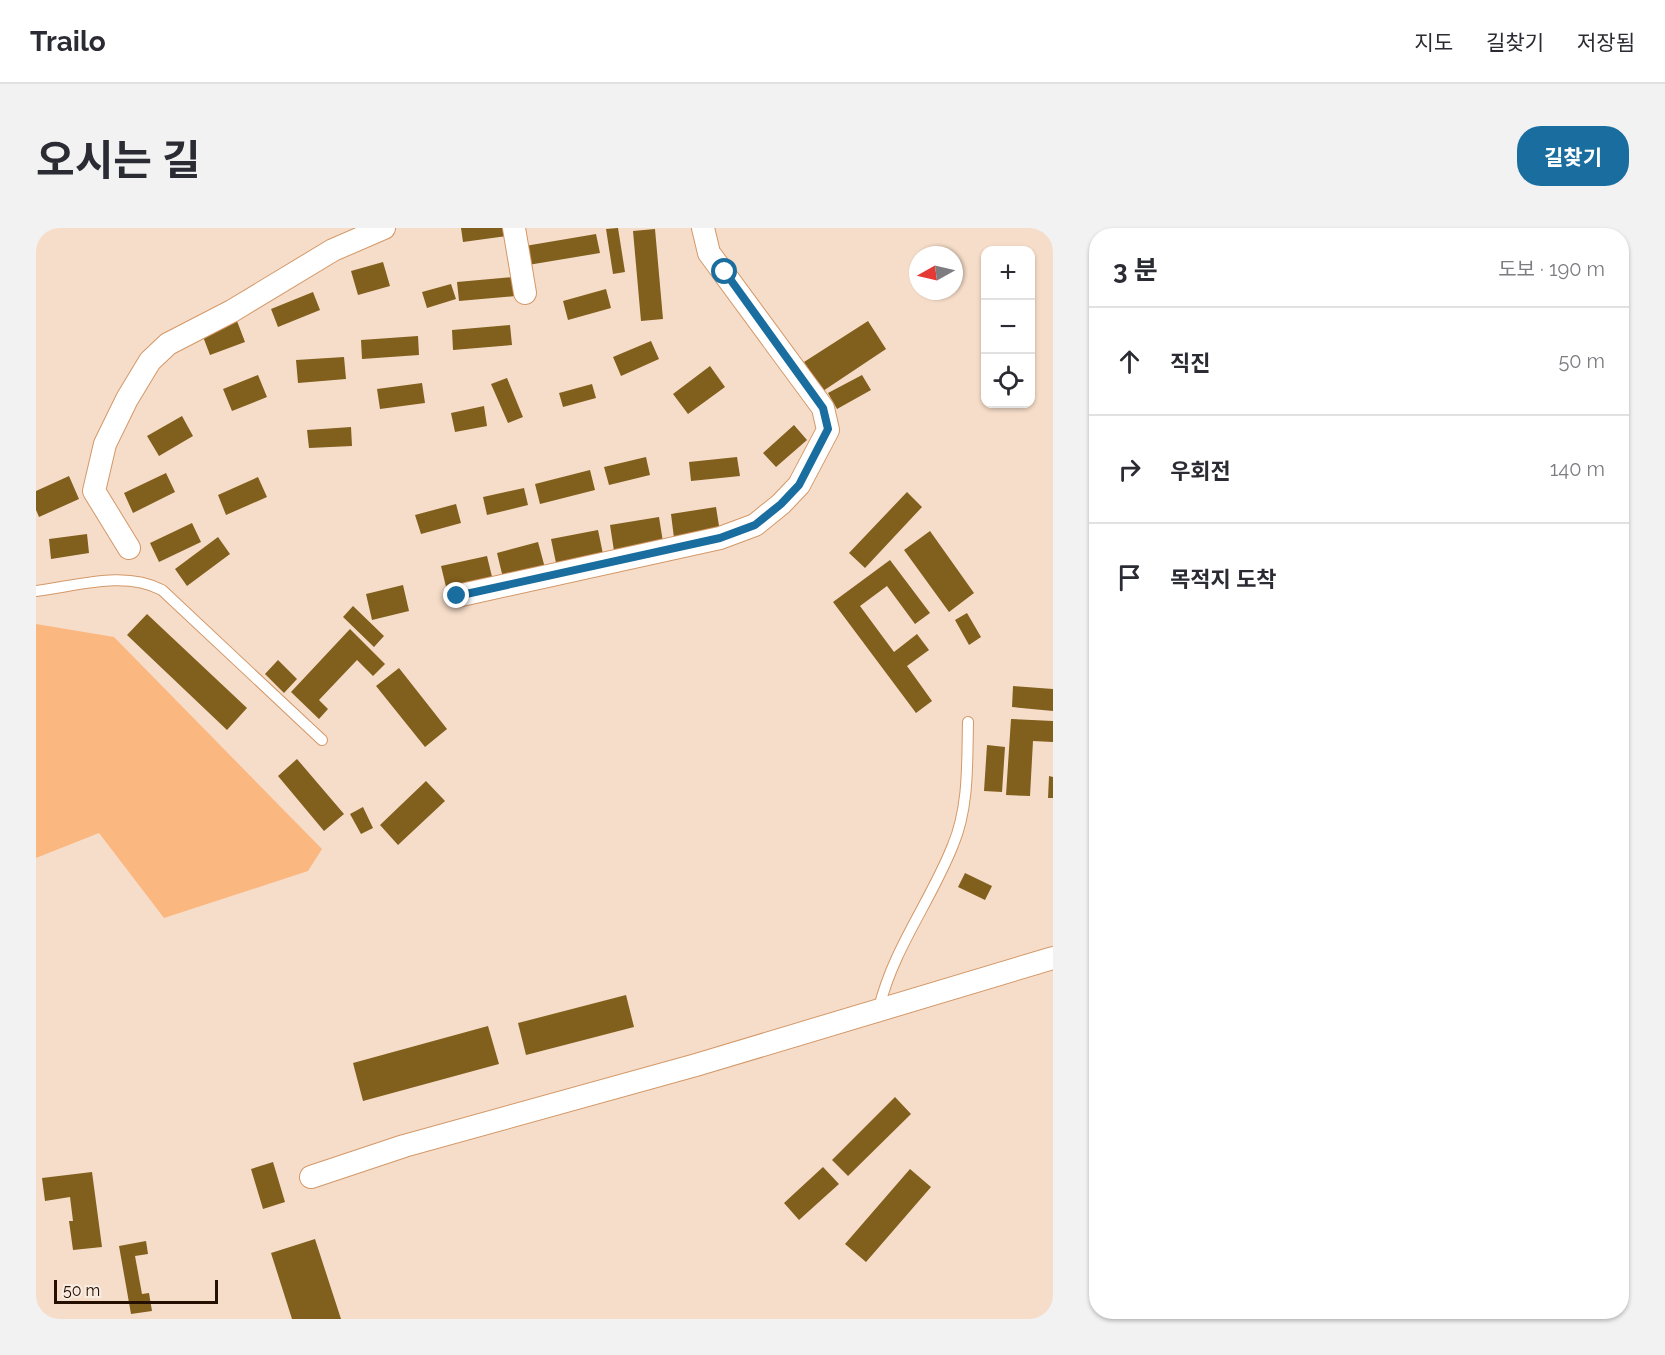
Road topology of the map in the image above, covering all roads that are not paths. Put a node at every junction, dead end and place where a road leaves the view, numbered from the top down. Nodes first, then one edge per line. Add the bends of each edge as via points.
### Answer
1 (384, 228) edge
2 (514, 228) edge
3 (703, 228) edge
4 (525, 293) dead end
5 (129, 548) dead end
6 (36, 591) edge
7 (457, 596) dead end
8 (969, 722) dead end
9 (322, 740) dead end
10 (1053, 958) edge
11 (879, 1008) junction
12 (311, 1177) dead end

1 - 5 street via 333,250 232,311 168,344 150,361 105,444 94,491
2 - 4 street
3 - 7 street via 709,253 823,408 828,429 799,485 755,525 720,538
6 - 9 lane via 129,578 155,586
8 - 11 lane via 965,801 954,844 886,979
10 - 11 street
11 - 12 street via 696,1065 404,1146

